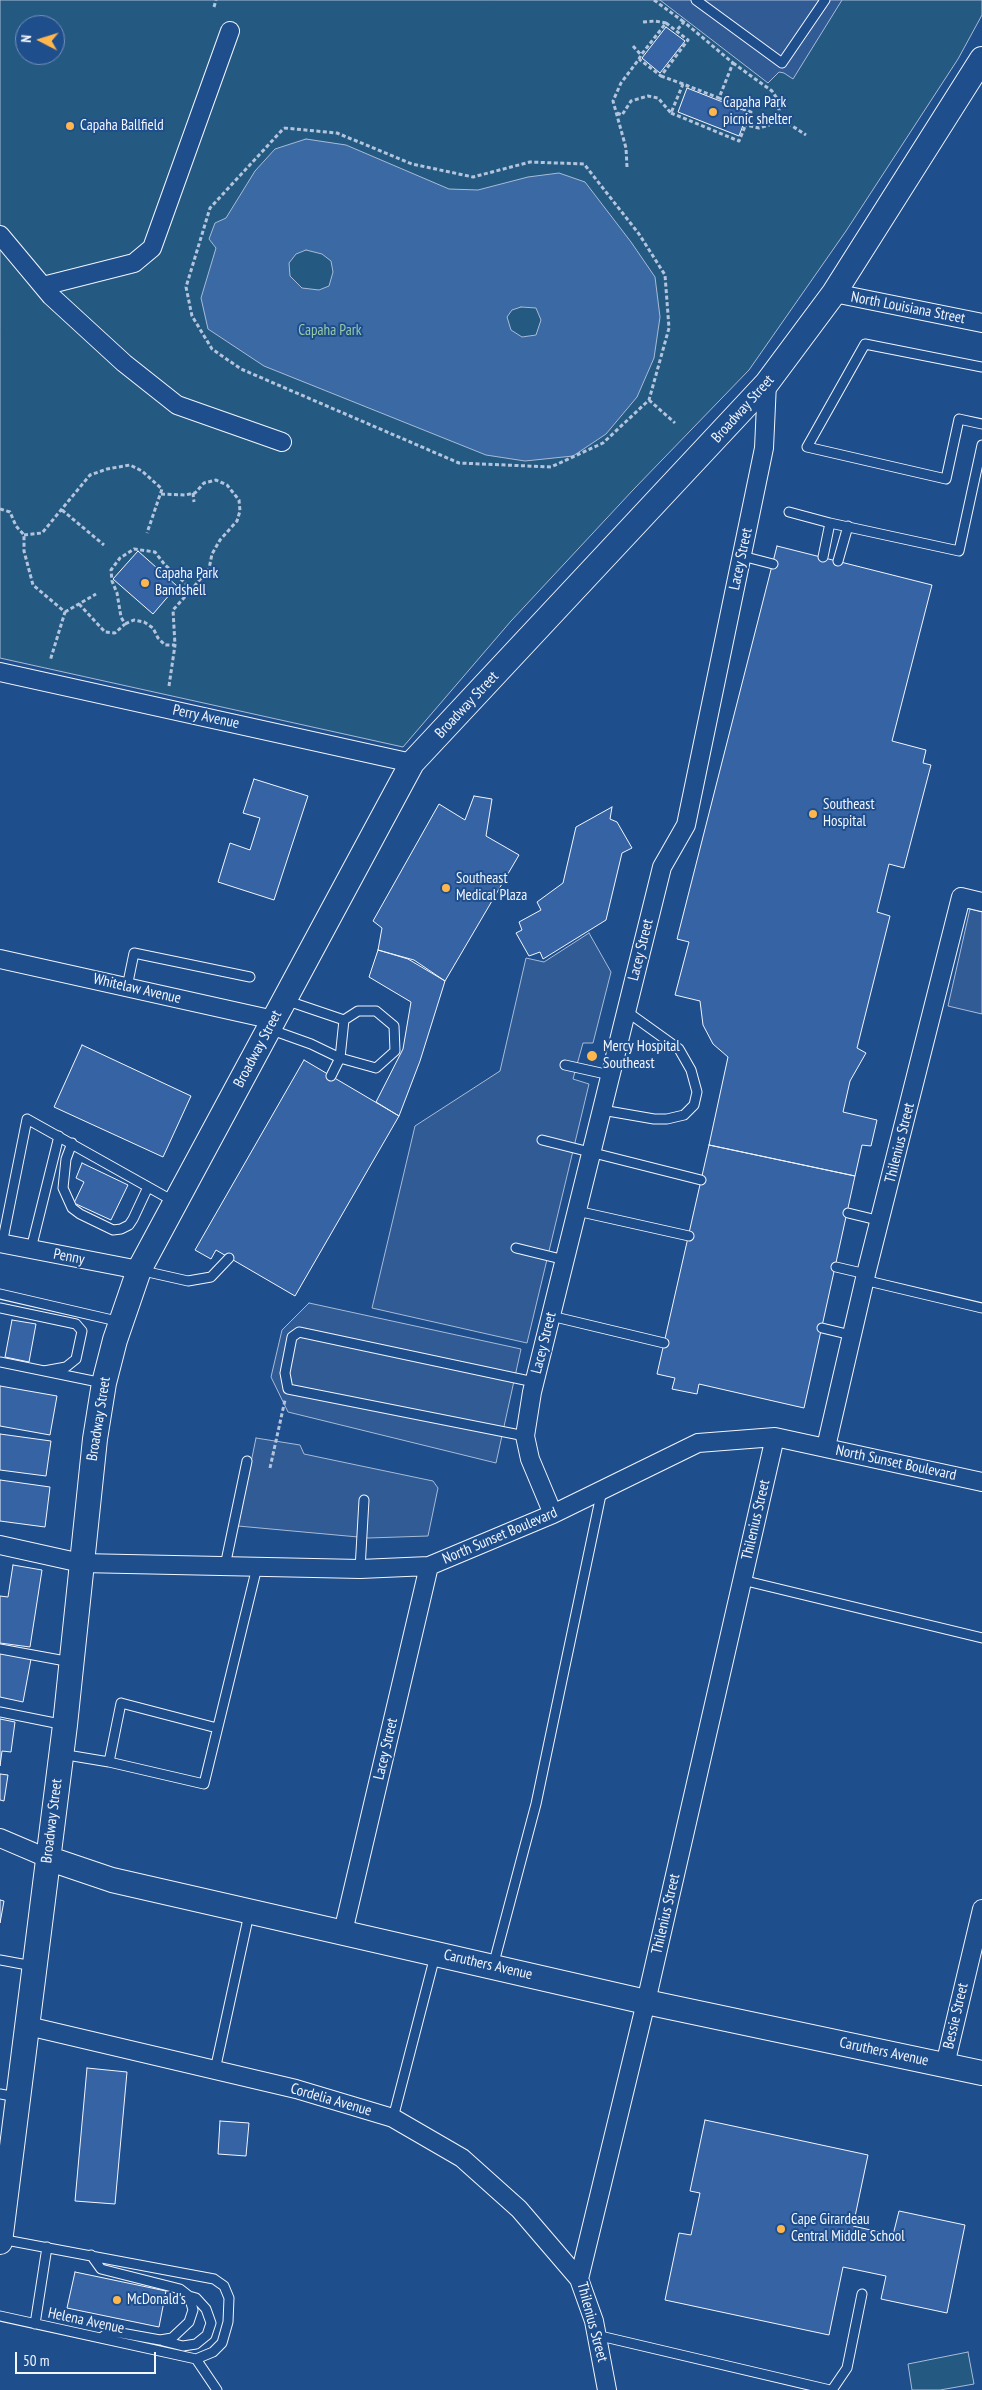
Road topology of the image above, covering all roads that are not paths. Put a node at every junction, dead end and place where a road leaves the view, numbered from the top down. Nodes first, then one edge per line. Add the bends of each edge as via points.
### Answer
1 (696, 0) edge
2 (825, 0) edge
3 (230, 31) dead end
4 (982, 59) edge
5 (0, 234) edge
6 (43, 286) junction
7 (834, 293) junction
8 (982, 323) edge
9 (982, 367) edge
10 (768, 384) junction
11 (982, 424) edge
12 (282, 442) dead end
13 (982, 445) edge
14 (979, 472) edge
15 (789, 512) dead end
16 (830, 523) junction
17 (848, 526) junction
18 (742, 556) junction
19 (823, 557) dead end
20 (838, 561) dead end
21 (772, 564) dead end
22 (0, 672) edge
23 (412, 763) junction
24 (982, 902) edge
25 (0, 959) edge
26 (250, 978) dead end
27 (127, 987) junction
28 (626, 1011) junction
29 (276, 1016) junction
30 (344, 1020) junction
31 (340, 1058) junction
32 (565, 1065) dead end
33 (610, 1075) junction
34 (331, 1076) dead end
35 (602, 1110) junction
36 (59, 1136) junction
37 (542, 1140) dead end
38 (72, 1144) junction
39 (592, 1154) junction
40 (701, 1180) dead end
41 (148, 1187) junction
42 (176, 1202) junction
43 (577, 1211) junction
44 (848, 1213) dead end
45 (881, 1221) junction
46 (688, 1236) dead end
47 (1, 1243) edge
48 (516, 1248) dead end
49 (31, 1249) junction
50 (229, 1258) dead end
51 (565, 1260) junction
52 (836, 1267) dead end
53 (139, 1270) junction
54 (865, 1277) junction
55 (0, 1294) edge
56 (0, 1308) edge
57 (982, 1308) edge
58 (551, 1316) junction
59 (121, 1322) junction
60 (822, 1328) dead end
61 (851, 1334) junction
62 (664, 1343) dead end
63 (0, 1362) edge
64 (44, 1371) junction
65 (534, 1382) junction
66 (104, 1383) junction
67 (525, 1436) junction
68 (775, 1437) junction
69 (826, 1447) junction
70 (247, 1461) dead end
71 (982, 1482) edge
72 (602, 1490) junction
73 (364, 1500) dead end
74 (553, 1514) junction
75 (0, 1545) edge
76 (81, 1563) junction
77 (225, 1566) junction
78 (429, 1566) junction
79 (257, 1567) junction
80 (360, 1569) junction
81 (742, 1580) junction
82 (982, 1638) edge
83 (0, 1649) edge
84 (71, 1662) junction
85 (0, 1712) edge
86 (65, 1725) junction
87 (216, 1728) junction
88 (61, 1754) junction
89 (109, 1762) junction
90 (0, 1838) edge
91 (47, 1858) junction
92 (982, 1909) edge
93 (250, 1911) junction
94 (343, 1932) junction
95 (436, 1953) junction
96 (0, 1960) edge
97 (34, 1966) junction
98 (493, 1966) junction
99 (646, 2002) junction
100 (28, 2026) junction
101 (945, 2065) junction
102 (215, 2070) junction
103 (982, 2073) edge
104 (9, 2096) edge
105 (393, 2118) junction
106 (1, 2232) edge
107 (47, 2247) junction
108 (91, 2255) junction
109 (579, 2279) junction
110 (862, 2294) dead end
111 (189, 2296) junction
112 (0, 2316) edge
113 (35, 2324) junction
114 (596, 2335) junction
115 (101, 2338) junction
116 (160, 2340) junction
117 (196, 2359) junction
118 (217, 2390) edge
119 (607, 2390) edge
120 (831, 2390) edge

1 - 2 lane via 782,63
3 - 6 street via 152,248 134,263
4 - 7 main road, Broadway Street
5 - 6 street
6 - 12 street via 124,364 177,406
7 - 8 street, North Louisiana Street
7 - 10 main road, Broadway Street
9 - 11 lane via 865,344 808,447 946,479 959,419
10 - 18 street, Lacey Street via 764,448
10 - 23 main road, Broadway Street
13 - 14 lane
14 - 17 lane via 959,551
15 - 16 lane
16 - 17 lane
16 - 19 lane
17 - 20 lane
18 - 21 lane
18 - 28 street, Lacey Street via 686,825 662,867
22 - 23 street, Perry Avenue
23 - 29 main road, Broadway Street
24 - 45 street, Thilenius Street via 961,897
25 - 27 street, Whitelaw Avenue
26 - 27 lane via 134,953
27 - 29 street, Whitelaw Avenue
28 - 33 street, Lacey Street
28 - 35 lane via 679,1049 691,1070 697,1092 694,1105 684,1114 668,1119
29 - 30 lane
29 - 31 lane via 311,1044
29 - 42 main road, Broadway Street
30 - 31 lane
30 - 31 lane via 358,1011 376,1011 394,1026 394,1051 376,1068
31 - 34 lane
32 - 33 lane
33 - 35 street, Lacey Street
35 - 39 street, Lacey Street
36 - 38 lane
36 - 47 lane via 27,1119
36 - 49 lane
37 - 39 lane
38 - 41 lane
38 - 41 lane via 66,1159 63,1188 72,1208 80,1214 113,1230 121,1229 133,1219
39 - 40 lane
39 - 43 street, Lacey Street
41 - 42 lane
42 - 53 main road, Broadway Street
43 - 46 lane
43 - 51 street, Lacey Street
44 - 45 lane
45 - 54 street, Thilenius Street
47 - 49 street, Penny
48 - 51 lane
49 - 53 street, Penny
50 - 53 lane via 210,1277 188,1281
51 - 58 street, Lacey Street
52 - 54 lane
53 - 59 main road, Broadway Street
54 - 57 lane
54 - 61 street, Thilenius Street
55 - 59 lane
56 - 64 lane via 76,1324 82,1331 76,1359 66,1367
58 - 62 lane
58 - 65 street, Lacey Street
59 - 66 main road, Broadway Street
60 - 61 lane
61 - 69 street, Thilenius Street
63 - 64 lane
64 - 66 lane
65 - 67 street, Lacey Street
65 - 67 lane via 300,1332 292,1337 285,1372 288,1389
66 - 76 main road, Broadway Street
67 - 74 street, Lacey Street via 530,1459
68 - 69 street, North Sunset Boulevard
68 - 72 street, North Sunset Boulevard via 698,1443
68 - 81 street, Thilenius Street
69 - 71 street, North Sunset Boulevard
70 - 77 lane
72 - 74 street, North Sunset Boulevard
72 - 98 lane via 536,1804
73 - 80 lane
74 - 78 street, North Sunset Boulevard
75 - 76 street, North Sunset Boulevard
76 - 77 street, North Sunset Boulevard
76 - 84 main road, Broadway Street
77 - 79 street, North Sunset Boulevard
78 - 80 street, North Sunset Boulevard
78 - 94 street, Lacey Street
79 - 80 street, North Sunset Boulevard
79 - 87 lane
81 - 82 lane
81 - 99 street, Thilenius Street
83 - 84 lane
84 - 86 main road, Broadway Street
85 - 86 lane
86 - 88 main road, Broadway Street
87 - 89 lane via 204,1784
87 - 89 lane via 121,1702
88 - 89 lane
88 - 91 main road, Broadway Street
90 - 91 street, Caruthers Avenue
91 - 93 main road, Caruthers Avenue via 112,1880
91 - 97 main road, Broadway Street
92 - 101 street, Bessie Street
93 - 94 main road, Caruthers Avenue
93 - 102 lane
94 - 95 main road, Caruthers Avenue
95 - 98 main road, Caruthers Avenue
95 - 105 lane
96 - 97 lane
97 - 100 main road, Broadway Street
98 - 99 main road, Caruthers Avenue
99 - 101 main road, Caruthers Avenue
99 - 109 street, Thilenius Street
100 - 102 street, Cordelia Avenue
100 - 104 main road, Broadway Street
101 - 103 main road, Caruthers Avenue
102 - 105 street, Cordelia Avenue via 296,2089
104 - 106 main road, Broadway Street
105 - 109 street, Cordelia Avenue via 462,2158 519,2209
106 - 107 lane
107 - 108 lane
107 - 113 lane
108 - 111 lane via 101,2269 180,2289
108 - 117 lane via 199,2275 224,2286 229,2298 228,2322 222,2343
109 - 114 street, Thilenius Street
110 - 120 lane via 847,2368
111 - 116 lane via 193,2310 189,2322 172,2338
111 - 116 lane via 196,2298 206,2309 211,2323 207,2336 196,2344 183,2346
112 - 113 lane, Helena Avenue
113 - 115 lane, Helena Avenue
114 - 119 street, Thilenius Street
114 - 120 lane
115 - 116 lane via 110,2331
115 - 117 lane, Helena Avenue
117 - 118 lane

